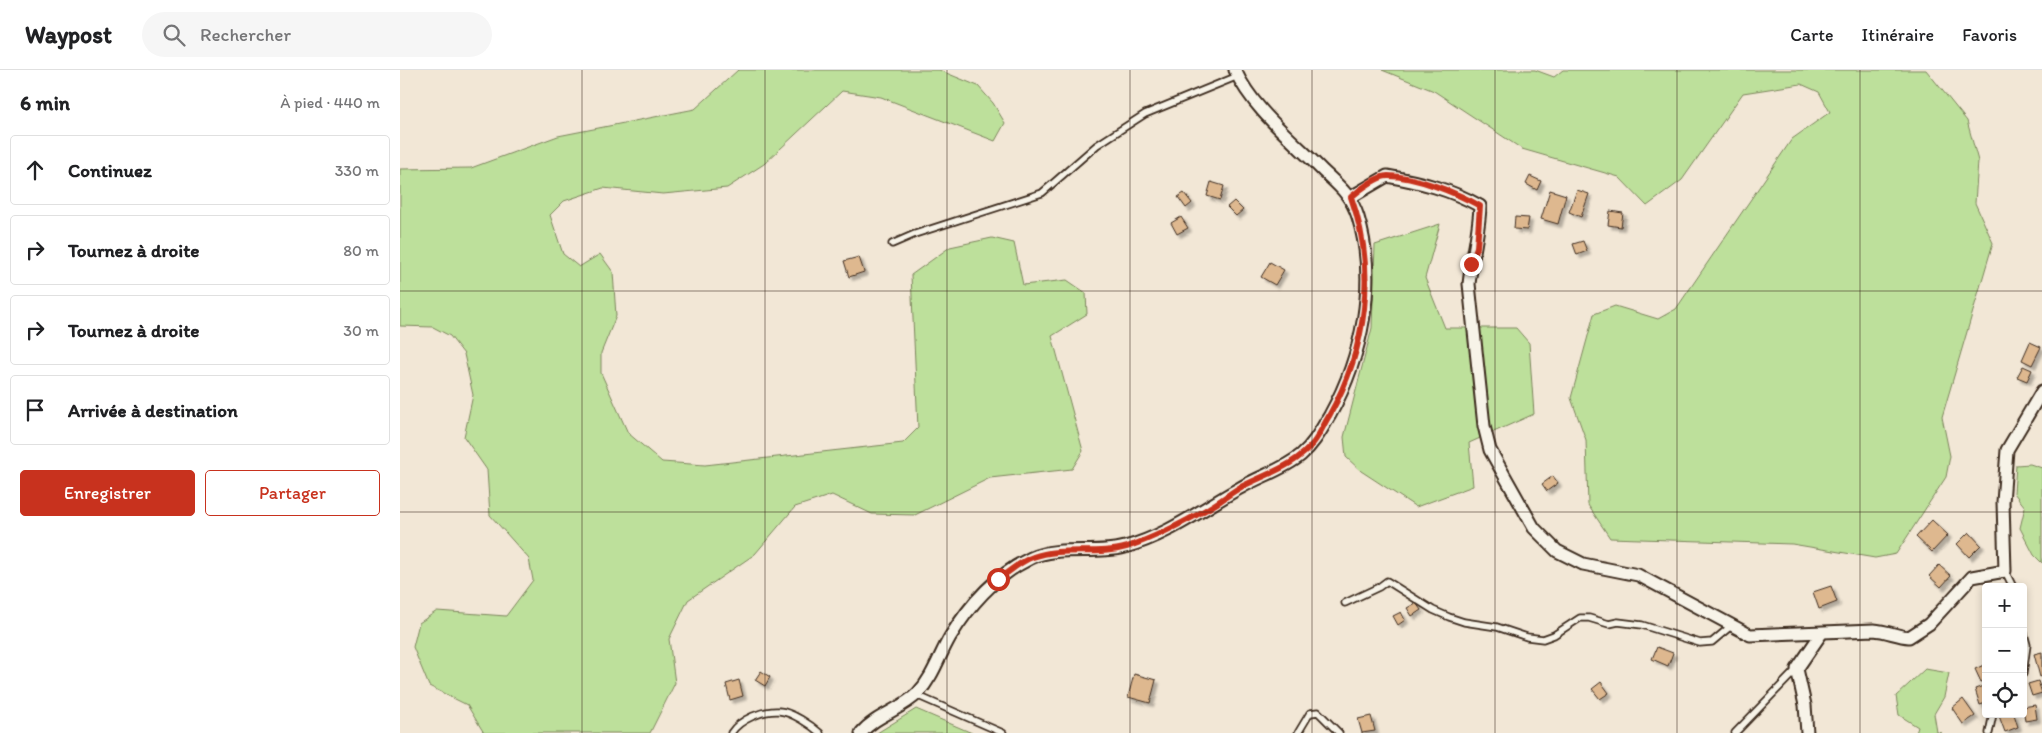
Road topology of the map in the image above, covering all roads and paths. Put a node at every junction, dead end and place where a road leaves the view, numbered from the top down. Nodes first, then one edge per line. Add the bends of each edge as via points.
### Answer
1 (1237, 73) edge
2 (1351, 197) junction
3 (892, 244) dead end
4 (2042, 391) edge
5 (2005, 571) junction
6 (2011, 583) edge
7 (1345, 603) dead end
8 (1731, 626) junction
9 (1821, 634) junction
10 (1797, 669) junction
11 (916, 695) junction
12 (1993, 718) edge
13 (731, 733) edge
14 (820, 733) edge
15 (861, 733) edge
16 (1003, 733) edge
17 (1298, 733) edge
18 (1339, 733) edge
19 (1735, 733) edge
20 (1807, 733) edge
21 (1989, 733) edge

1 - 2 street via 1244,89 1261,108
1 - 3 lane via 1145,114 1097,145 1042,193
2 - 8 street via 1386,176 1426,183 1480,206 1477,247 1469,284 1475,345 1484,426 1490,450 1511,490 1534,528 1557,551 1583,564 1638,575
2 - 11 street via 1365,248 1367,279 1362,322 1356,357 1342,392 1314,442 1283,467 1240,487 1167,531 1126,547 1033,557 998,579 970,607
4 - 5 street via 2007,450 2003,502
5 - 6 lane
5 - 9 street via 1972,578 1929,624 1909,637 1874,630
7 - 8 lane via 1380,588 1387,580 1449,617 1527,637 1543,639 1580,618 1608,624 1642,625 1700,643 1712,642
8 - 9 street via 1750,635
9 - 10 street
10 - 19 lane
10 - 20 street
11 - 15 street via 868,725
11 - 16 lane
12 - 21 lane
13 - 14 lane via 752,715 780,711 800,719
17 - 18 lane via 1310,713 1318,712

